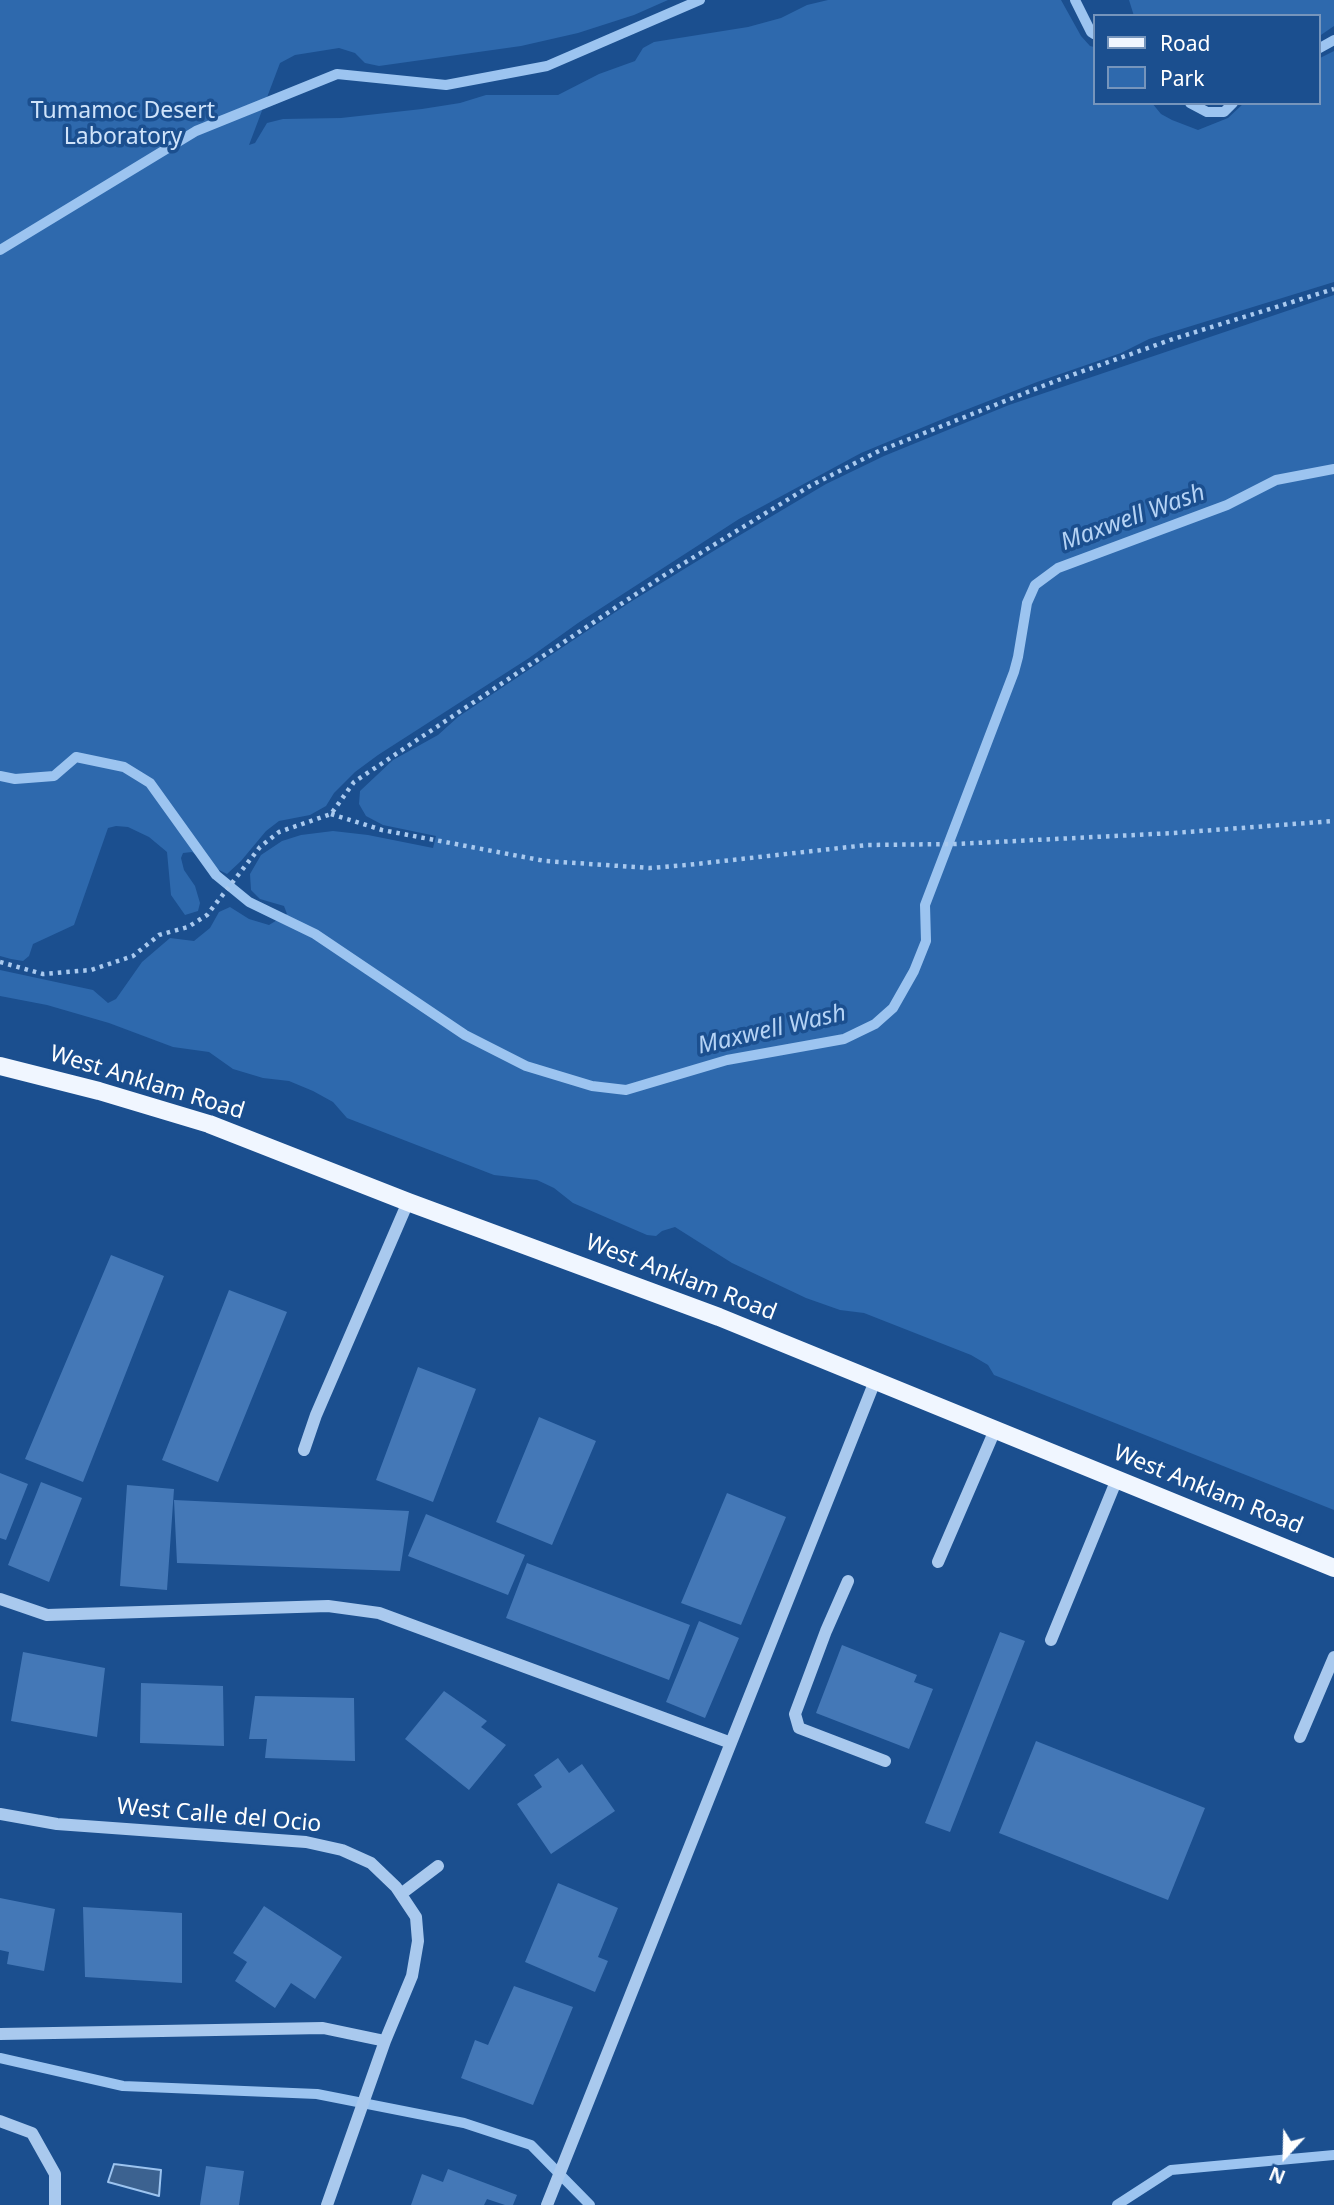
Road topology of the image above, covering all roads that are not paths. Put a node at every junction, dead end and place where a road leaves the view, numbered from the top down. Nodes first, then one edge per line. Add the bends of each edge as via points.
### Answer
1 (0, 1066) edge
2 (408, 1202) junction
3 (875, 1381) junction
4 (995, 1430) junction
5 (304, 1450) dead end
6 (1117, 1479) junction
7 (938, 1562) dead end
8 (1334, 1568) edge
9 (848, 1581) dead end
10 (0, 1599) edge
11 (1051, 1640) dead end
12 (1334, 1657) edge
13 (1300, 1737) dead end
14 (731, 1743) junction
15 (885, 1761) dead end
16 (0, 1814) edge
17 (438, 1866) dead end
18 (401, 1894) junction
19 (0, 2034) edge
20 (385, 2040) junction
21 (0, 2121) edge
22 (55, 2205) edge
23 (327, 2205) edge
24 (547, 2205) edge

1 - 2 main road, West Anklam Road via 209,1124
2 - 3 main road, West Anklam Road via 719,1317
2 - 5 street
3 - 4 main road, West Anklam Road
3 - 14 street
4 - 6 main road, West Anklam Road
4 - 7 street
6 - 8 main road, West Anklam Road
6 - 11 street
9 - 15 street via 795,1714 799,1728
10 - 14 street via 47,1615 328,1606 379,1613
12 - 13 street
14 - 24 street
16 - 18 street, West Calle del Ocio via 57,1824 306,1842 371,1863
17 - 18 street
18 - 20 street, West Calle del Ocio via 416,1917 418,1941 412,1976
19 - 20 street via 323,2028
20 - 23 street, West Calle del Ocio
21 - 22 street via 32,2133 55,2174

